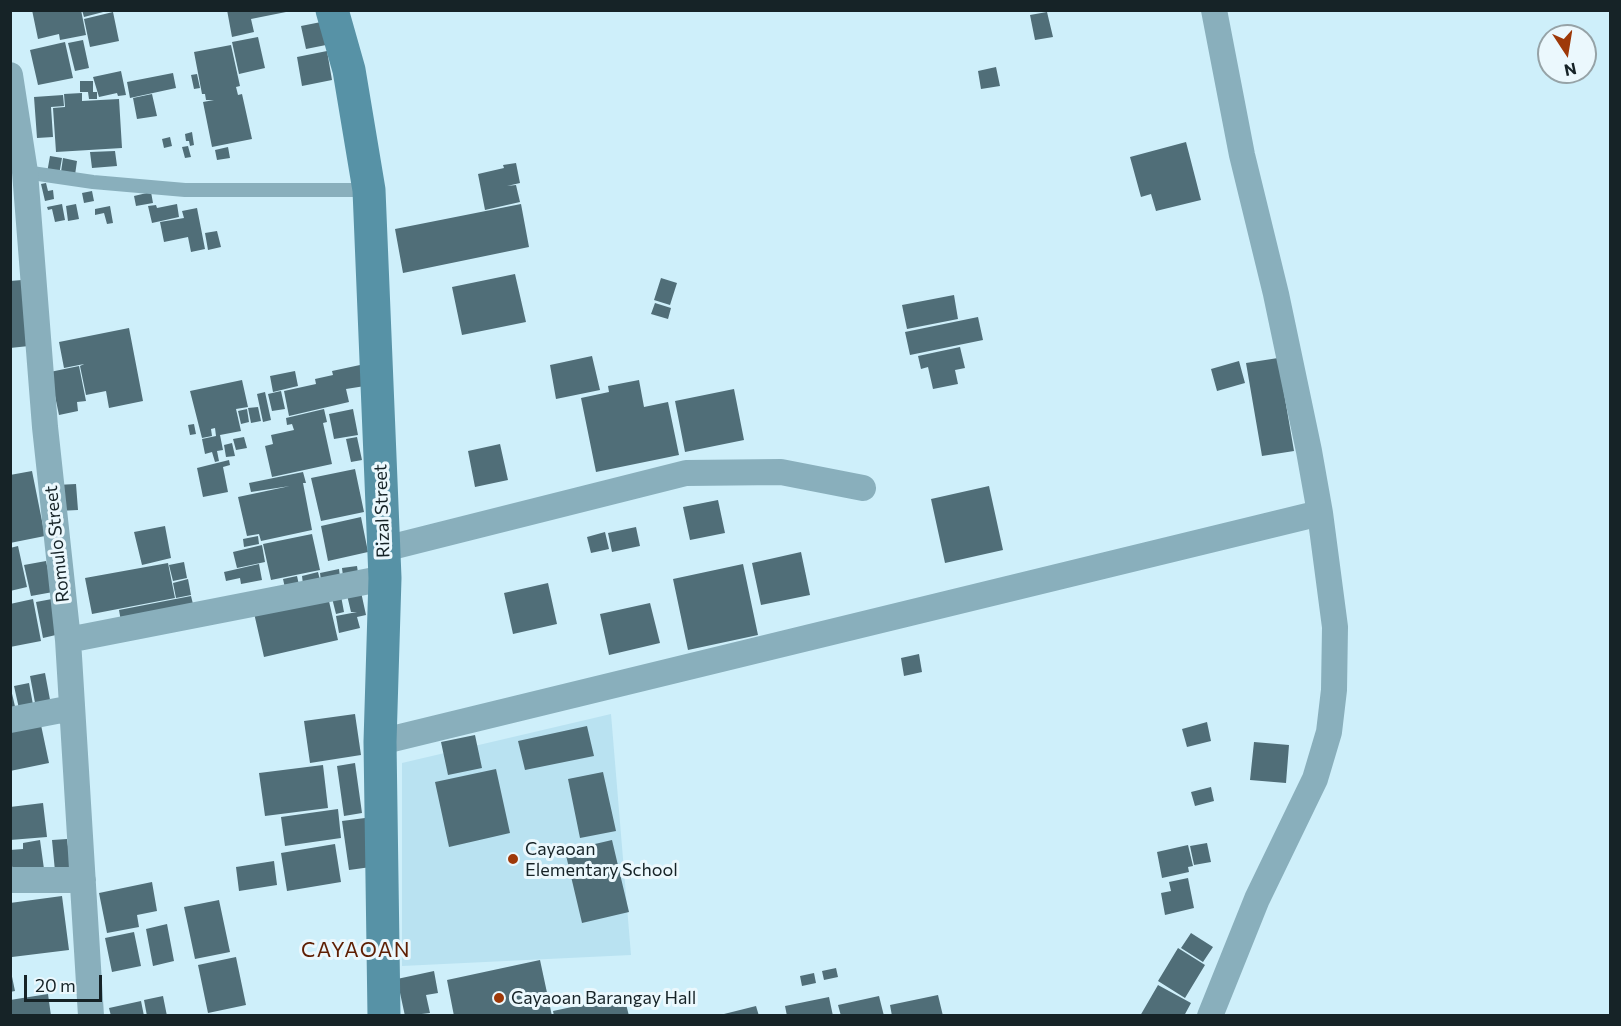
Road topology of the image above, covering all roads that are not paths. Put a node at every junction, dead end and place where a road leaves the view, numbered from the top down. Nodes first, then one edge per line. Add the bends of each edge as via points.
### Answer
1 (332, 10) edge
2 (1214, 10) edge
3 (10, 75) edge
4 (25, 172) junction
5 (369, 189) junction
6 (863, 488) dead end
7 (1320, 513) junction
8 (384, 564) junction
9 (68, 640) junction
10 (72, 708) junction
11 (10, 720) edge
12 (380, 742) junction
13 (10, 880) edge
14 (83, 880) junction
15 (91, 1016) edge
16 (384, 1016) edge
17 (1210, 1016) edge

1 - 5 street, Rizal Street via 349,70
2 - 7 street
3 - 4 street, Romulo Street
4 - 5 lane via 185,190
4 - 9 street, Romulo Street via 45,427
5 - 8 street, Rizal Street
6 - 8 street via 781,472 686,473
7 - 12 street
7 - 17 street via 1335,627 1329,732 1315,779 1257,899
8 - 9 street
8 - 12 street, Rizal Street
9 - 10 street, Romulo Street
10 - 11 street
10 - 14 street, Romulo Street
12 - 16 street, Rizal Street
13 - 14 street
14 - 15 street, Romulo Street

